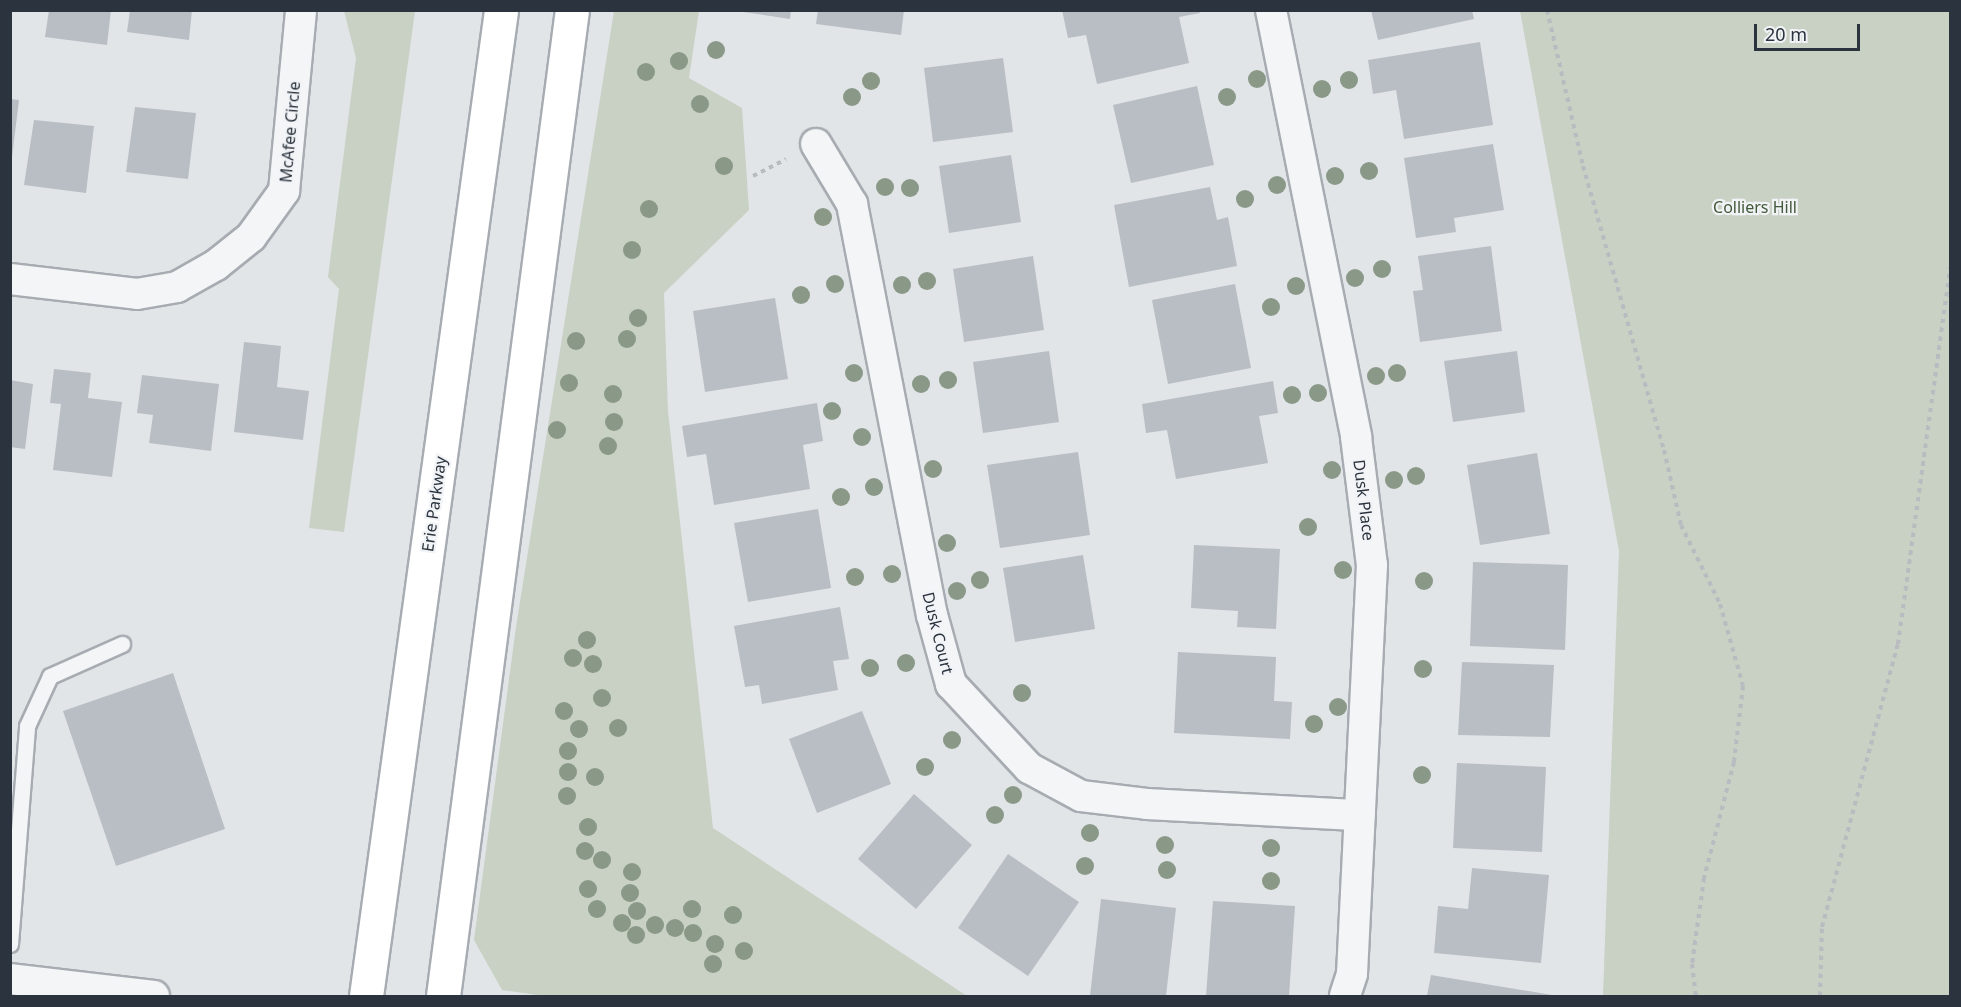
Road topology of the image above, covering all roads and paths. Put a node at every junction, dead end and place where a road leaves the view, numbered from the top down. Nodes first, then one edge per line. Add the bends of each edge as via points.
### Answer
1 (300, 10) edge
2 (501, 10) edge
3 (572, 10) edge
4 (1271, 10) edge
5 (1547, 10) edge
6 (816, 144) dead end
7 (765, 170) dead end
8 (753, 176) dead end
9 (1950, 267) edge
10 (10, 279) edge
11 (122, 644) dead end
12 (1360, 815) junction
13 (10, 944) edge
14 (10, 979) edge
15 (154, 996) edge
16 (366, 996) edge
17 (442, 996) edge
18 (1346, 996) edge
19 (1696, 996) edge
20 (1820, 996) edge

1 - 10 street, McAfee Circle via 284,191 251,237 216,265 177,287 137,294
2 - 16 main road, Erie Parkway
3 - 17 main road
4 - 12 street, Dusk Place via 1356,437 1372,565
5 - 19 path via 1583,166 1664,450 1681,525 1720,604 1743,686 1734,762 1703,889 1692,964
6 - 12 street, Dusk Court via 852,204 932,615 951,684 1029,768 1081,796 1147,804
7 - 8 path
9 - 20 path via 1898,644 1821,927
11 - 13 lane via 50,676 27,726
12 - 18 street, Dusk Place via 1352,974
14 - 15 street

